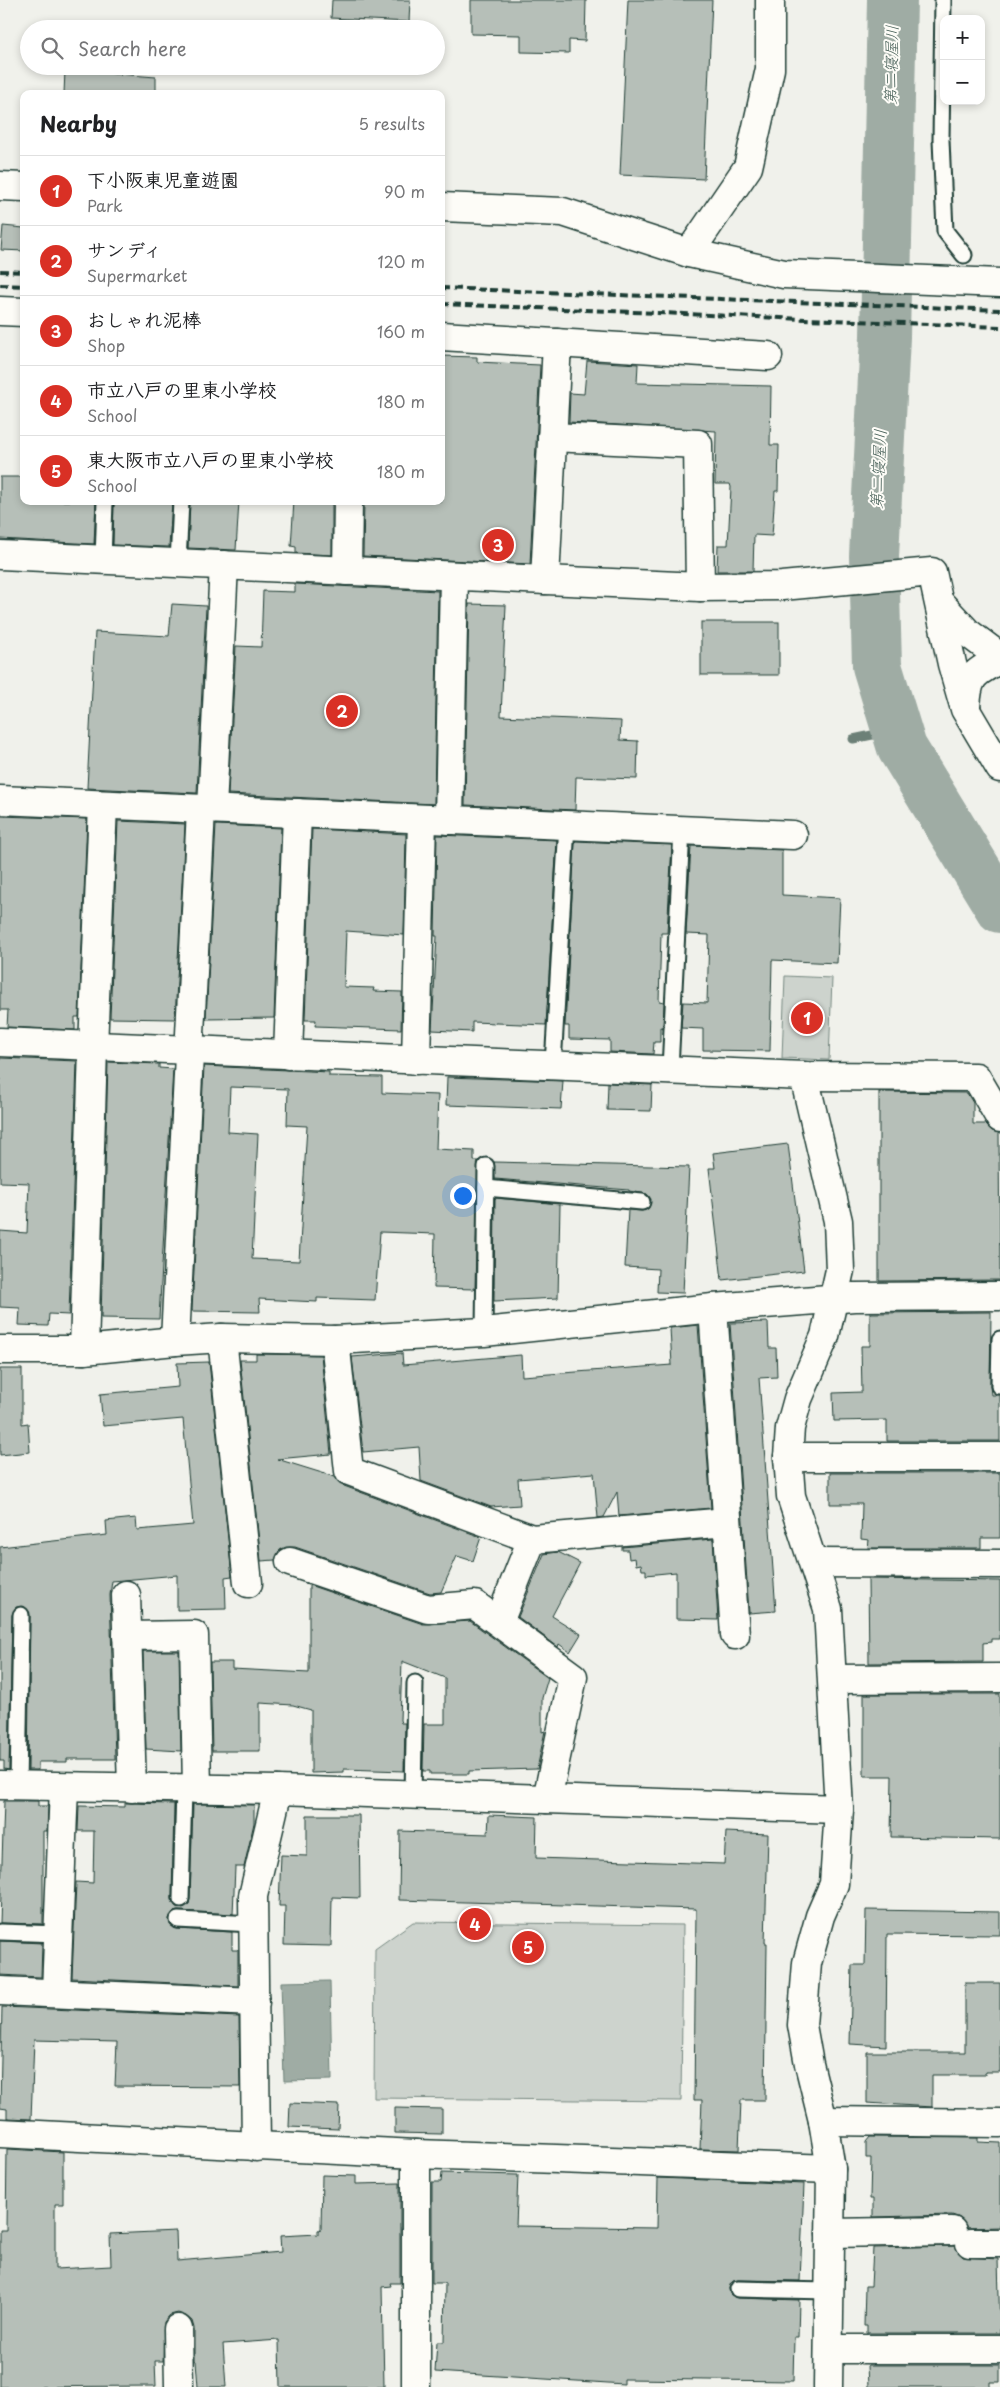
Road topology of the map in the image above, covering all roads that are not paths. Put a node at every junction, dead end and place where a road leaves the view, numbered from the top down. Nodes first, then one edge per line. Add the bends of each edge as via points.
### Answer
1 (770, 0) edge
2 (943, 0) edge
3 (0, 186) edge
4 (20, 187) edge
5 (445, 206) edge
6 (689, 253) junction
7 (964, 255) dead end
8 (1000, 283) edge
9 (0, 311) edge
10 (20, 312) edge
11 (445, 336) edge
12 (557, 343) junction
13 (768, 356) dead end
14 (552, 437) junction
15 (105, 505) edge
16 (181, 505) edge
17 (348, 505) edge
18 (0, 555) edge
19 (103, 560) junction
20 (178, 563) junction
21 (224, 565) junction
22 (347, 571) junction
23 (454, 576) junction
24 (545, 580) junction
25 (700, 587) junction
26 (939, 602) junction
27 (1000, 658) edge
28 (966, 709) junction
29 (1000, 768) edge
30 (0, 800) edge
31 (103, 805) junction
32 (207, 809) junction
33 (297, 813) junction
34 (435, 819) junction
35 (567, 825) junction
36 (682, 830) junction
37 (793, 835) dead end
38 (0, 1042) edge
39 (93, 1047) junction
40 (190, 1051) junction
41 (288, 1055) junction
42 (416, 1060) junction
43 (553, 1065) junction
44 (670, 1069) junction
45 (804, 1076) junction
46 (1000, 1118) edge
47 (486, 1166) dead end
48 (486, 1188) junction
49 (642, 1202) dead end
50 (1000, 1296) edge
51 (835, 1300) junction
52 (713, 1308) junction
53 (484, 1332) junction
54 (222, 1338) junction
55 (1000, 1339) edge
56 (335, 1340) junction
57 (174, 1341) junction
58 (0, 1350) edge
59 (84, 1350) junction
60 (999, 1386) edge
61 (788, 1457) junction
62 (1000, 1457) edge
63 (727, 1522) junction
64 (532, 1539) junction
65 (290, 1562) dead end
66 (814, 1563) junction
67 (1000, 1564) edge
68 (248, 1583) dead end
69 (126, 1595) dead end
70 (21, 1615) dead end
71 (499, 1622) junction
72 (735, 1635) dead end
73 (127, 1636) junction
74 (1000, 1678) edge
75 (833, 1679) junction
76 (415, 1683) dead end
77 (9, 1785) edge
78 (64, 1786) junction
79 (132, 1788) junction
80 (191, 1789) junction
81 (278, 1790) junction
82 (413, 1795) junction
83 (548, 1799) junction
84 (839, 1808) junction
85 (181, 1899) dead end
86 (178, 1920) dead end
87 (252, 1924) junction
88 (0, 1932) edge
89 (59, 1934) junction
90 (0, 1990) edge
91 (56, 1992) junction
92 (254, 2002) junction
93 (823, 2121) junction
94 (1000, 2123) edge
95 (0, 2133) edge
96 (256, 2147) junction
97 (416, 2154) junction
98 (831, 2169) junction
99 (830, 2233) junction
100 (1000, 2243) edge
101 (738, 2289) dead end
102 (829, 2291) junction
103 (178, 2329) dead end
104 (829, 2349) junction
105 (1000, 2349) edge
106 (179, 2387) edge
107 (416, 2387) edge
108 (828, 2387) edge

1 - 6 street via 770,69 748,167
2 - 7 lane via 941,140 945,231
3 - 4 street
5 - 6 street via 563,212
6 - 8 street via 784,274
9 - 10 street
11 - 12 street
12 - 13 street
12 - 14 street
14 - 24 street
14 - 25 street via 698,444
15 - 19 lane
16 - 20 lane
17 - 22 street
18 - 19 street
19 - 20 street
20 - 21 street
21 - 22 street
21 - 32 street
22 - 23 street
23 - 24 street
23 - 34 street
24 - 25 street
25 - 26 street via 782,586 932,572
26 - 27 street via 968,634
26 - 28 street via 952,664
27 - 28 street via 974,673 967,686
28 - 29 street
30 - 31 street
31 - 32 street
31 - 39 street
32 - 33 street
32 - 40 street
33 - 34 street
33 - 41 street
34 - 35 street
34 - 42 street
35 - 36 street
35 - 43 lane
36 - 37 street
36 - 44 lane
38 - 39 street
39 - 40 street
39 - 59 street
40 - 41 street
40 - 57 street
41 - 42 street
42 - 43 street
43 - 44 street
44 - 45 street
45 - 46 street via 976,1078
45 - 51 street via 838,1222 840,1270
47 - 48 lane
48 - 49 lane
48 - 53 lane
50 - 51 street via 854,1297
51 - 52 street
51 - 61 street via 825,1336 798,1398 790,1428
52 - 53 street
52 - 63 street
53 - 56 street
54 - 56 street
54 - 57 street
54 - 68 street
55 - 60 lane
56 - 64 street via 348,1471
57 - 59 street
58 - 59 street
61 - 62 street
61 - 66 street via 791,1496
63 - 64 street
63 - 72 street
64 - 71 street
65 - 71 street via 428,1610 475,1605
66 - 67 street
66 - 75 street via 828,1609
69 - 73 street
70 - 77 lane
71 - 83 street via 573,1677
73 - 79 street
73 - 80 street via 194,1635
74 - 75 street
75 - 84 street
76 - 82 lane
77 - 78 street
78 - 79 street
78 - 89 street
79 - 80 street
80 - 81 street
80 - 85 lane
81 - 82 street
81 - 87 street via 253,1896
82 - 83 street
83 - 84 street
84 - 93 street via 834,1884 820,1916 807,1963 802,2026
86 - 87 lane
87 - 92 street
88 - 89 lane
89 - 91 street
90 - 91 street
91 - 92 street
92 - 96 street
93 - 94 street
93 - 98 street
95 - 96 street
96 - 97 street
97 - 98 street
97 - 107 street
98 - 99 street
99 - 100 street via 961,2237
99 - 102 street
101 - 102 lane
102 - 104 street
103 - 106 street
104 - 105 street
104 - 108 street

